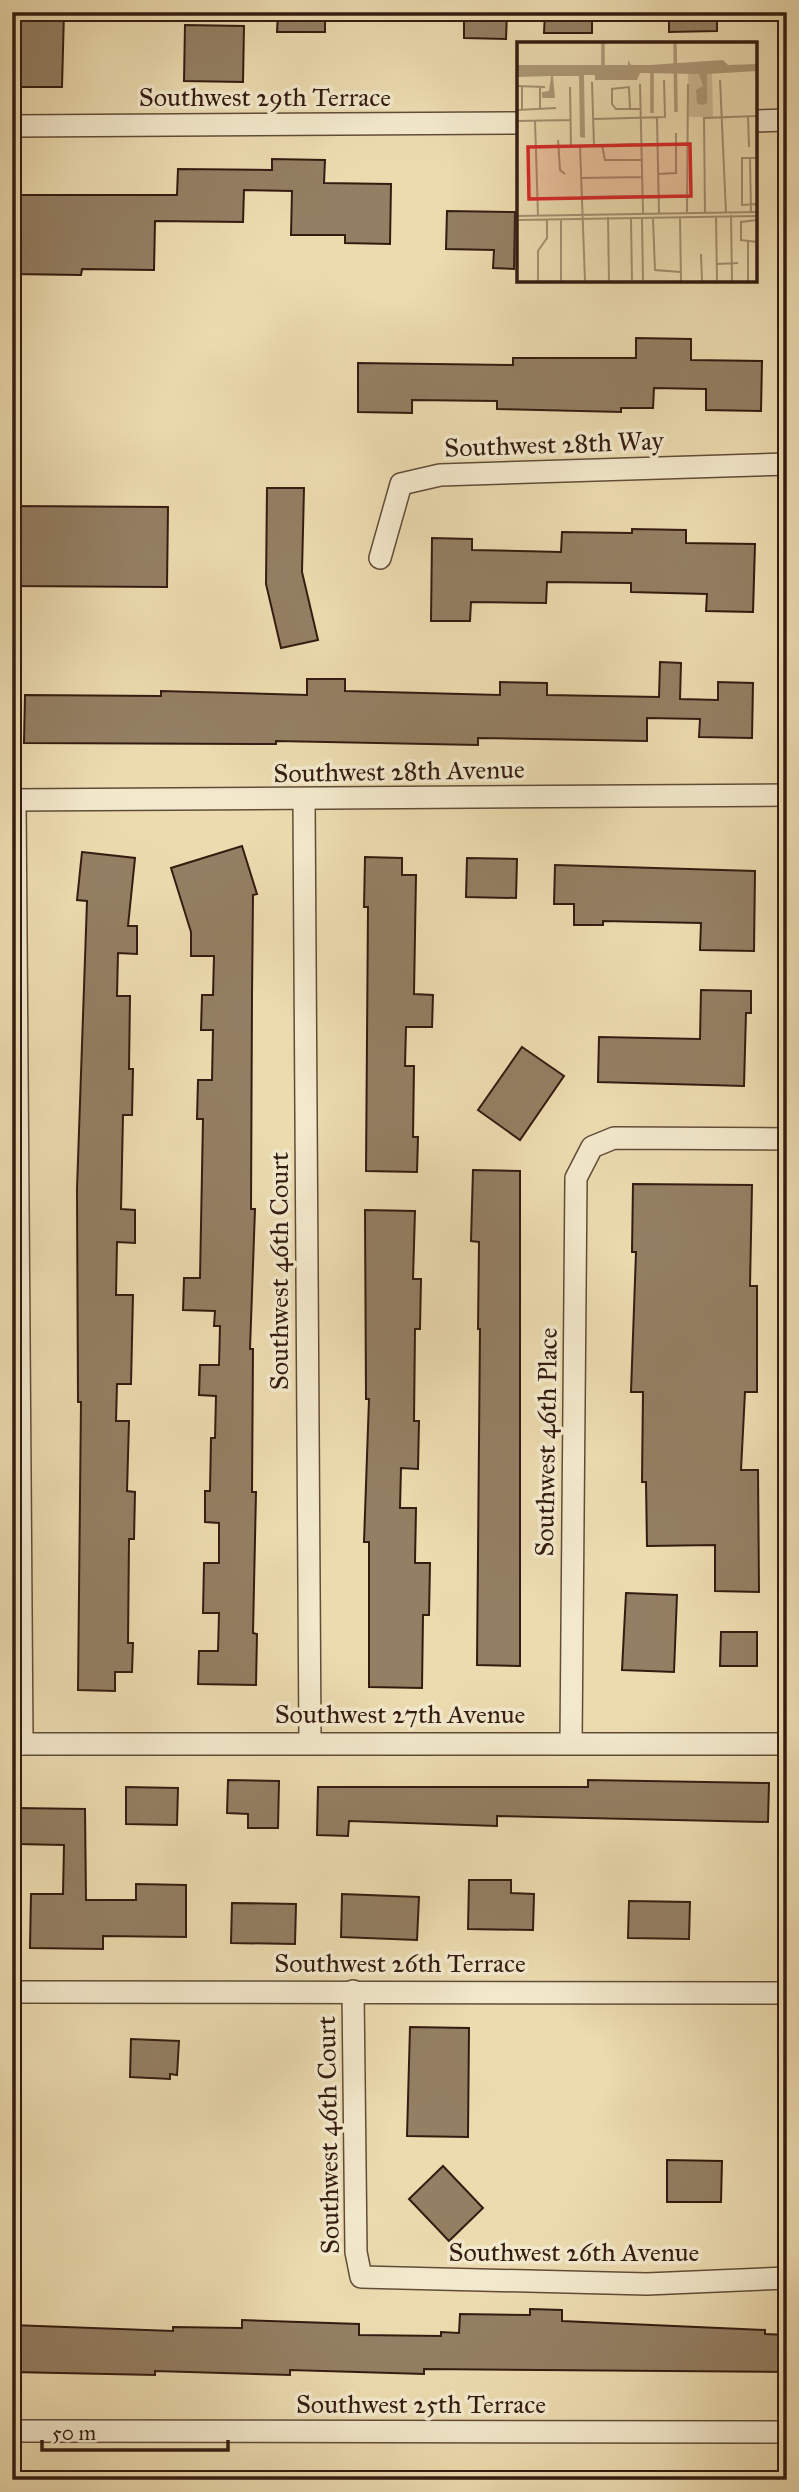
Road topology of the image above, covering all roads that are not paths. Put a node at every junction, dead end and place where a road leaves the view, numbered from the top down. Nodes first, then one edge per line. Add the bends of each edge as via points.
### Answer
1 (787, 120) edge
2 (757, 121) edge
3 (517, 123) edge
4 (12, 126) edge
5 (787, 464) edge
6 (380, 558) dead end
7 (787, 795) edge
8 (14, 800) edge
9 (304, 800) junction
10 (787, 1139) edge
11 (310, 1742) junction
12 (571, 1743) junction
13 (17, 1744) edge
14 (787, 1744) edge
15 (353, 1991) junction
16 (12, 1992) edge
17 (787, 1993) edge
18 (361, 2277) joint
19 (787, 2278) edge
20 (12, 2431) edge
21 (787, 2432) edge

1 - 2 street
3 - 4 street, Southwest 29th Terrace
5 - 6 street, Southwest 28th Way via 440,475 401,484
7 - 9 street, Southwest 28th Avenue
8 - 9 street, Southwest 28th Avenue
8 - 13 street
9 - 11 street, Southwest 46th Court
10 - 12 street, Southwest 46th Place via 614,1138 592,1147 576,1178
11 - 12 street, Southwest 27th Avenue
11 - 13 street, Southwest 27th Avenue
12 - 14 street, Southwest 27th Avenue
15 - 16 street, Southwest 26th Terrace
15 - 17 street, Southwest 26th Terrace
15 - 18 street, Southwest 46th Court via 356,2252
18 - 19 street, Southwest 26th Avenue via 647,2284
20 - 21 street, Southwest 25th Terrace

